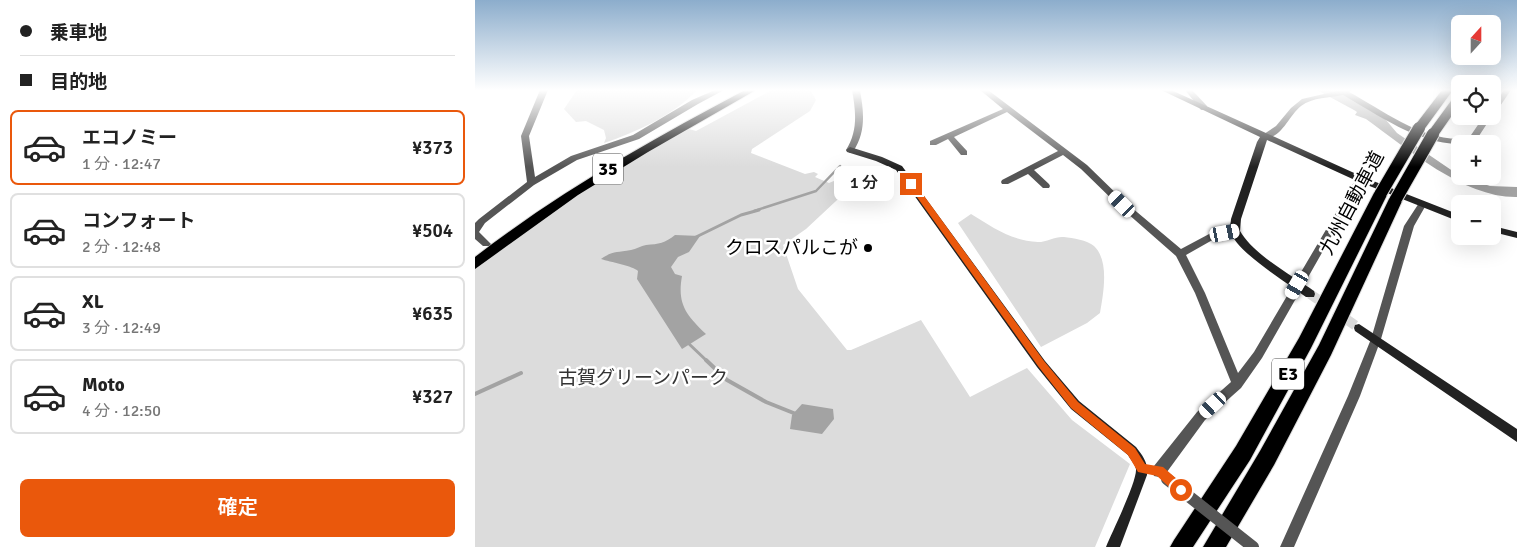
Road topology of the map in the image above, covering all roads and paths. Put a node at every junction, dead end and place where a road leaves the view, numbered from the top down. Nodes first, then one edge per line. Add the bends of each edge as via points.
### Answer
1 (533, 116) edge
2 (672, 116) edge
3 (693, 116) edge
4 (704, 116) edge
5 (860, 116) edge
6 (992, 116) edge
7 (1018, 116) edge
8 (1220, 116) edge
9 (1289, 116) edge
10 (1385, 116) edge
11 (1429, 116) edge
12 (1446, 116) edge
13 (1482, 125) edge
14 (949, 136) junction
15 (1265, 136) junction
16 (933, 142) dead end
17 (1064, 151) junction
18 (964, 153) dead end
19 (1029, 170) junction
20 (1360, 178) junction
21 (1005, 182) dead end
22 (531, 183) junction
23 (1046, 186) dead end
24 (1388, 196) junction
25 (1422, 205) junction
26 (1451, 216) edge
27 (475, 230) edge
28 (1235, 231) junction
29 (1501, 231) edge
30 (475, 234) edge
31 (1517, 235) edge
32 (486, 244) junction
33 (475, 254) edge
34 (1180, 254) junction
35 (475, 264) edge
36 (1297, 285) junction
37 (1310, 294) tunnel mouth
38 (1359, 328) tunnel mouth
39 (1376, 339) junction
40 (1237, 384) junction
41 (1517, 436) edge
42 (1142, 469) junction
43 (1163, 475) junction
44 (1113, 547) edge
45 (1181, 547) edge
46 (1214, 547) edge
47 (1253, 547) edge
48 (1287, 547) edge

1 - 22 street via 525,136
2 - 22 street via 636,136 574,158
3 - 32 main road, 35 via 599,167 540,204
4 - 35 main road, 35 via 544,210
5 - 42 street via 857,141 850,150 899,168 1041,364 1075,405 1132,452
6 - 14 street
7 - 17 street
8 - 15 street
9 - 15 street via 1279,128
10 - 13 street via 1405,127 1454,143 1471,140
11 - 24 highway, 九州自動車道 / E3, bridge via 1419,128
12 - 24 highway, 九州自動車道 / E3, bridge
14 - 16 street
14 - 18 street
15 - 20 street
15 - 28 street via 1235,219
17 - 19 street
17 - 34 street
19 - 21 street
19 - 23 street
20 - 25 street
20 - 36 street
22 - 27 street
24 - 45 highway, 九州自動車道 / E3 via 1243,453
24 - 46 highway, 九州自動車道 / E3 via 1321,358
25 - 26 street
25 - 39 street via 1409,226
28 - 34 street via 1214,235
28 - 36 street via 1254,253
29 - 31 street
30 - 32 street
32 - 33 main road, 35
34 - 40 street via 1200,293
36 - 37 street
36 - 40 street
38 - 39 street
39 - 41 street
39 - 48 street
40 - 43 street via 1201,416
42 - 43 street
42 - 44 street
43 - 47 street, bridge

